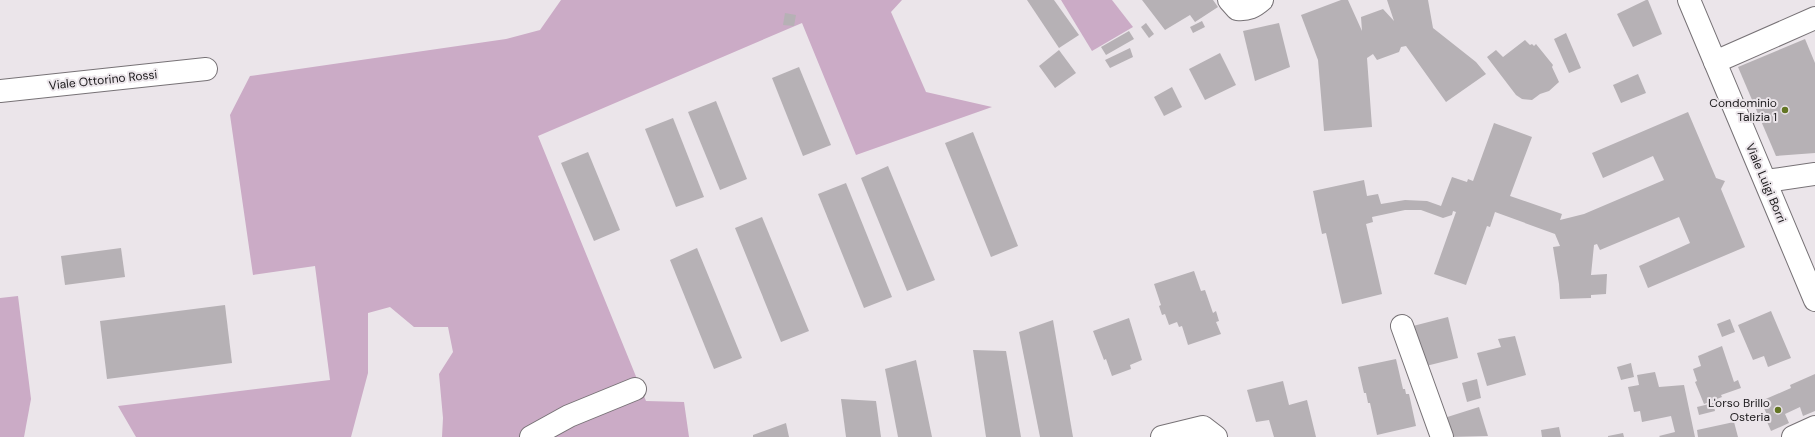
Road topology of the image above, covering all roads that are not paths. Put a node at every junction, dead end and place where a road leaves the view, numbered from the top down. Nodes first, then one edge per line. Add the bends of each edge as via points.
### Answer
1 (1229, 0) edge
2 (1262, 0) edge
3 (1689, 0) edge
4 (1815, 18) edge
5 (1716, 62) junction
6 (206, 69) dead end
7 (0, 91) edge
8 (1815, 174) edge
9 (1766, 181) junction
10 (1815, 300) edge
11 (1402, 326) dead end
12 (635, 389) dead end
13 (1815, 427) edge
14 (531, 437) edge
15 (1162, 437) edge
16 (1216, 437) edge
17 (1442, 437) edge
18 (1793, 437) edge

1 - 2 street via 1237,9 1246,10
3 - 5 street, Viale Luigi Borri
4 - 5 street
5 - 9 street, Viale Luigi Borri
6 - 7 street, Viale Ottorino Rossi
8 - 9 street
9 - 10 street, Viale Luigi Borri
11 - 17 street
12 - 14 street via 569,416
13 - 18 street
15 - 16 street via 1203,427

